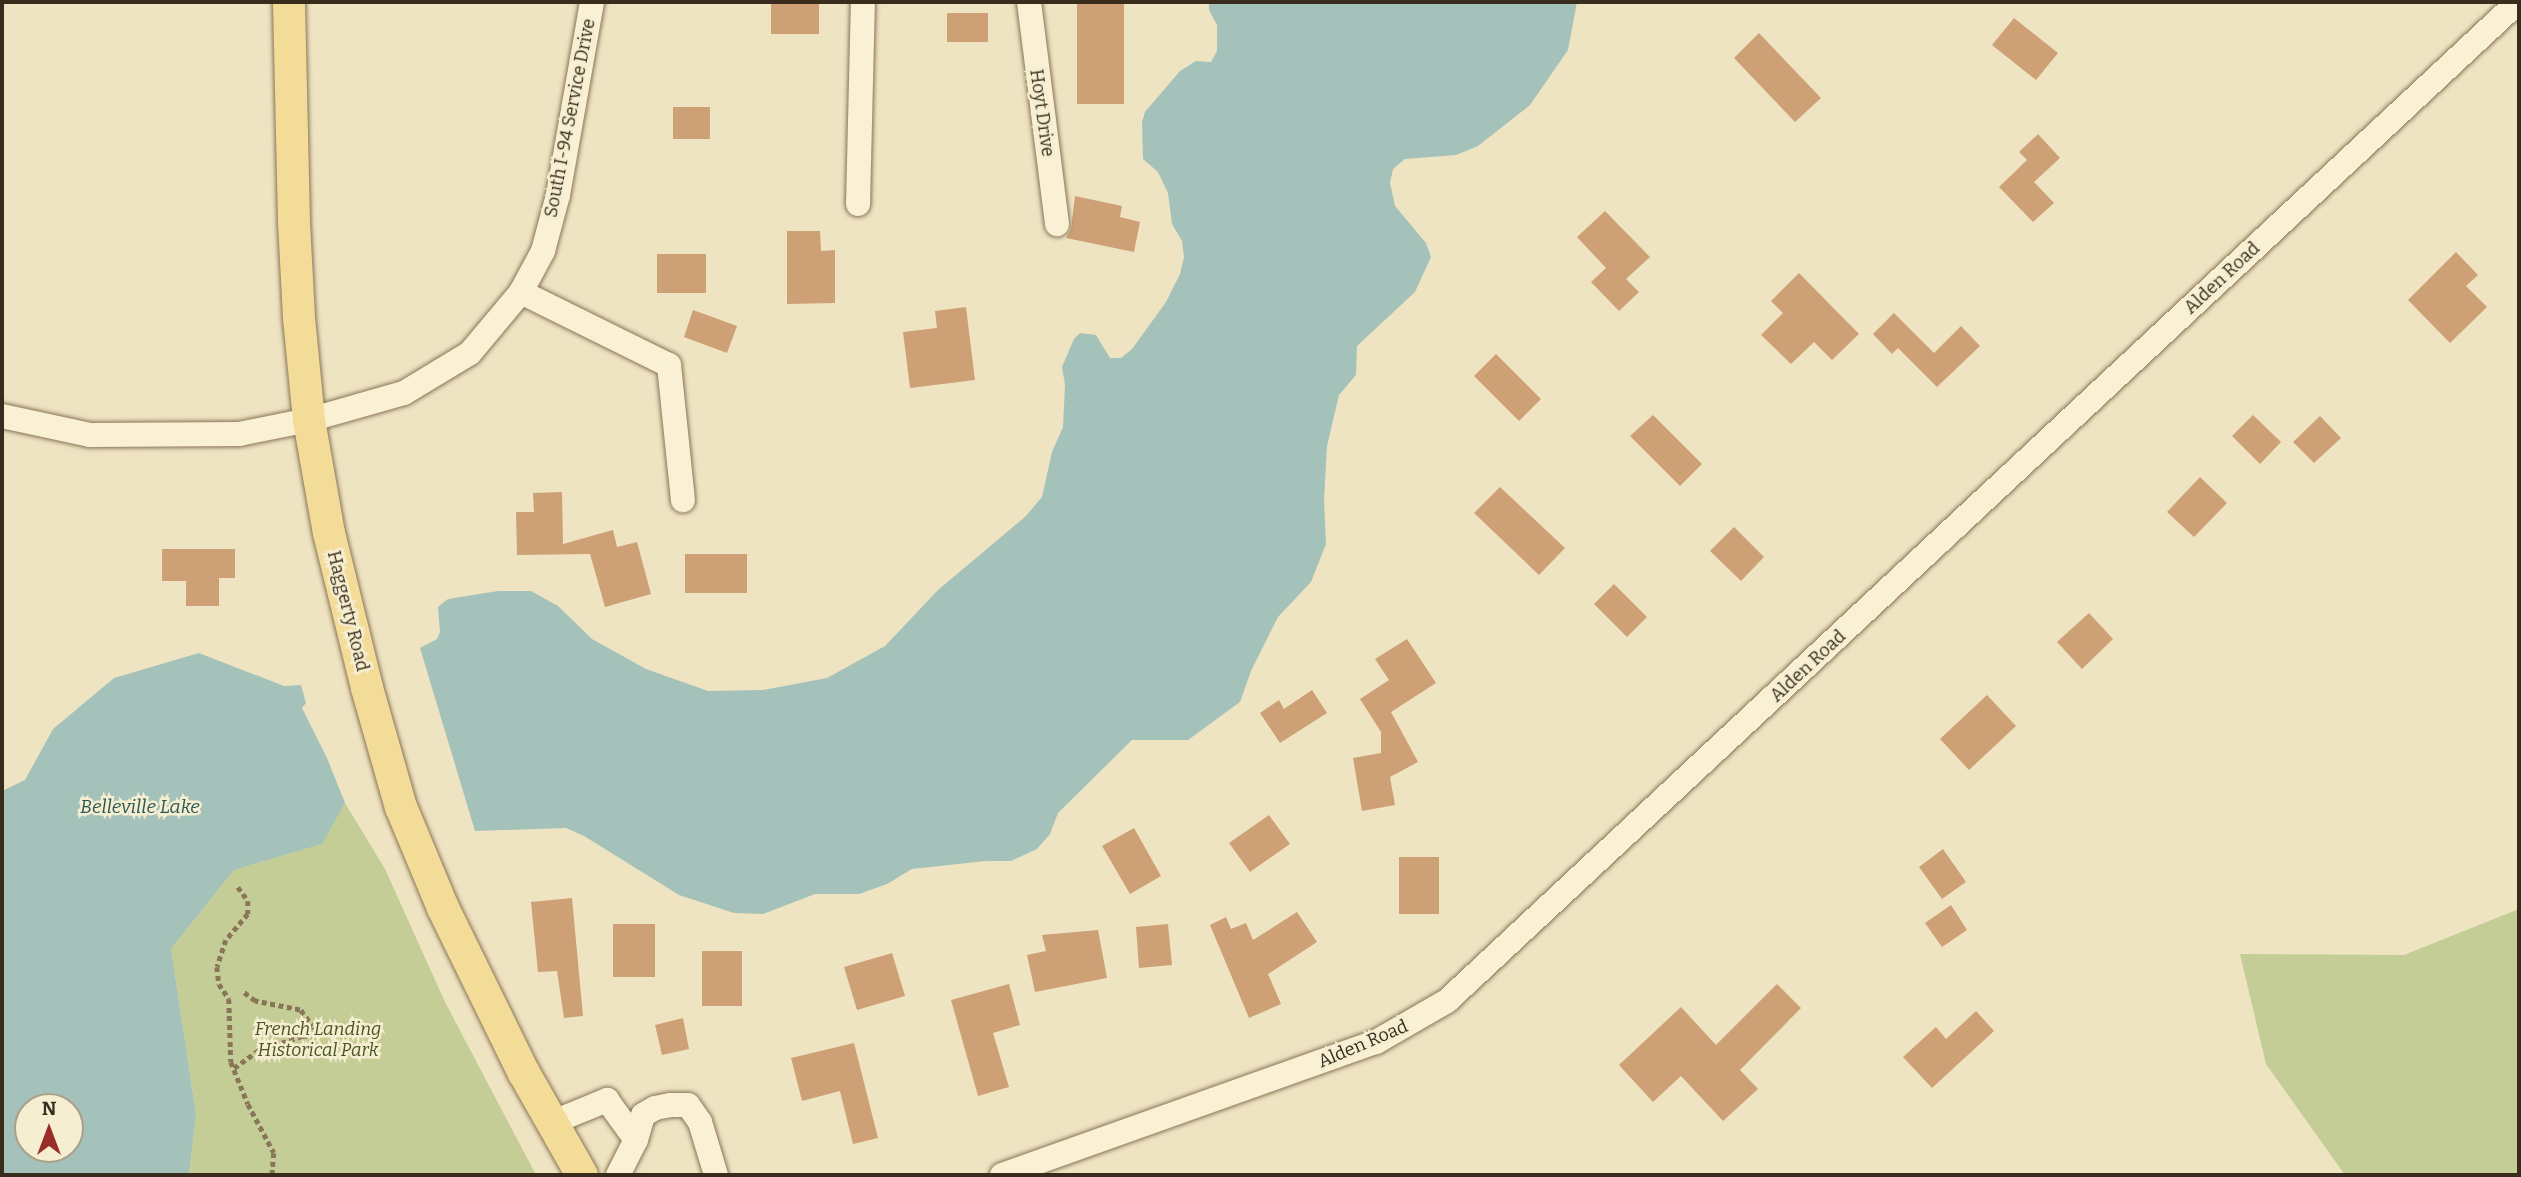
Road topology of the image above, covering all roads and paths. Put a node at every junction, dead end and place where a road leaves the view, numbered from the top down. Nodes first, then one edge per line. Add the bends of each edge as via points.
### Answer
1 (289, 2) edge
2 (592, 2) edge
3 (863, 2) edge
4 (1029, 2) edge
5 (2518, 2) edge
6 (858, 204) dead end
7 (1057, 224) dead end
8 (521, 292) junction
9 (2, 416) edge
10 (309, 420) junction
11 (683, 500) dead end
12 (238, 887) dead end
13 (243, 992) dead end
14 (233, 1068) junction
15 (551, 1123) junction
16 (635, 1140) junction
17 (272, 1175) edge
18 (582, 1175) edge
19 (618, 1175) edge
20 (716, 1175) edge
21 (1002, 1175) edge

1 - 10 main road, Haggerty Road via 295,236
2 - 8 street, South I-94 Service Drive via 558,195 543,251
3 - 6 street
4 - 7 street, Hoyt Drive
5 - 21 street, Alden Road via 1447,1001 1376,1042
8 - 10 street, South I-94 Service Drive via 470,353 404,393
8 - 11 street via 669,365
9 - 10 street, South I-94 Service Drive via 90,435 239,433
10 - 15 main road, Haggerty Road via 329,533 401,807 443,908
12 - 14 path via 248,901 248,914 226,940 217,968 219,984 229,999
13 - 14 path via 255,1001 300,1010 320,1035 257,1051
14 - 17 path via 274,1153
15 - 16 street via 607,1100
15 - 18 main road, Haggerty Road
16 - 19 street
16 - 20 street via 643,1115 655,1108 688,1105 700,1122

